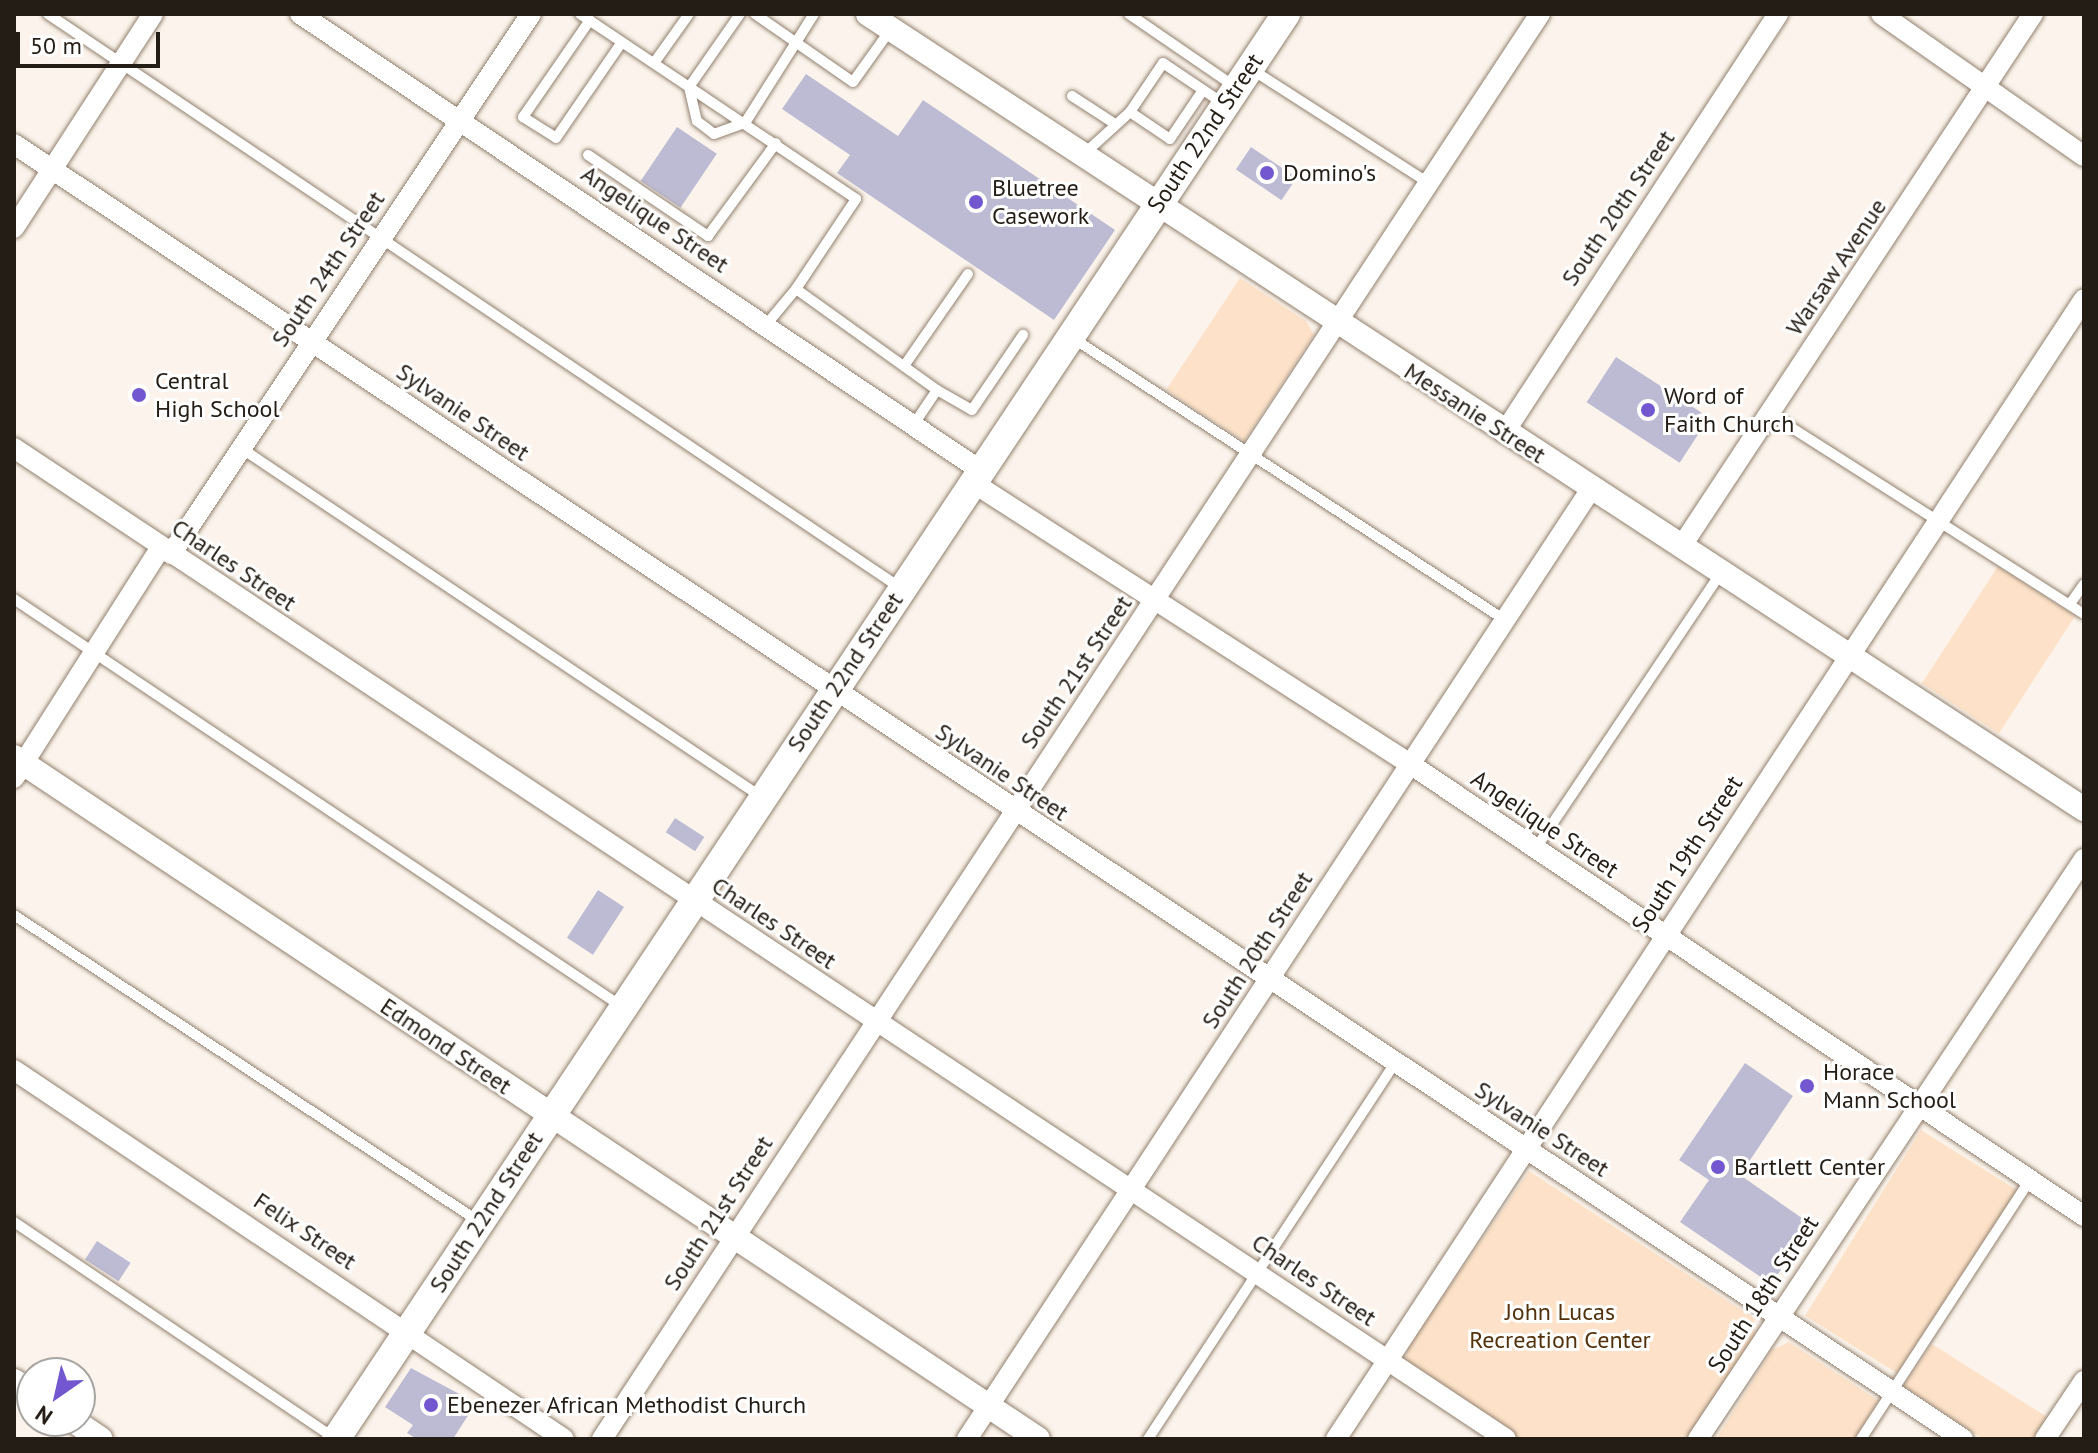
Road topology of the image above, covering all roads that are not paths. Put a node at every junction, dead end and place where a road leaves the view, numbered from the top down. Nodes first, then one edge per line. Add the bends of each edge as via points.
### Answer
1 (48, 14) edge
2 (153, 14) edge
3 (300, 14) edge
4 (531, 14) edge
5 (689, 14) edge
6 (740, 14) edge
7 (755, 14) edge
8 (814, 14) edge
9 (868, 14) edge
10 (1129, 14) edge
11 (1286, 14) edge
12 (1540, 14) edge
13 (1778, 14) edge
14 (1881, 14) edge
15 (2033, 14) edge
16 (585, 17) edge
17 (891, 29) junction
18 (622, 42) junction
19 (798, 44) junction
20 (121, 63) junction
21 (654, 63) junction
22 (689, 87) junction
23 (1228, 87) junction
24 (1985, 88) junction
25 (1072, 96) dead end
26 (1130, 112) junction
27 (461, 121) junction
28 (1112, 122) junction
29 (745, 123) junction
30 (776, 143) junction
31 (14, 144) edge
32 (588, 155) dead end
33 (1082, 155) junction
34 (2084, 156) edge
35 (52, 169) junction
36 (1427, 182) junction
37 (1158, 205) junction
38 (14, 228) edge
39 (379, 235) junction
40 (968, 274) dead end
41 (796, 289) junction
42 (2084, 299) edge
43 (1336, 322) junction
44 (766, 325) junction
45 (1023, 335) dead end
46 (1069, 336) junction
47 (311, 341) junction
48 (904, 366) junction
49 (937, 390) junction
50 (1770, 414) junction
51 (914, 424) junction
52 (1504, 433) junction
53 (14, 448) edge
54 (241, 448) junction
55 (1249, 454) junction
56 (976, 476) junction
57 (1591, 489) junction
58 (1938, 522) junction
59 (1681, 547) junction
60 (166, 551) junction
61 (1721, 573) junction
62 (2084, 584) edge
63 (901, 589) junction
64 (14, 599) edge
65 (1155, 600) junction
66 (2070, 604) junction
67 (2084, 614) edge
68 (1505, 620) junction
69 (94, 652) junction
70 (1849, 656) junction
71 (833, 691) junction
72 (1410, 764) junction
73 (17, 766) edge
74 (760, 796) junction
75 (2084, 809) edge
76 (1014, 811) junction
77 (1536, 848) junction
78 (2084, 859) edge
79 (691, 900) junction
80 (14, 915) edge
81 (1664, 937) junction
82 (1269, 980) junction
83 (621, 1006) junction
84 (874, 1020) junction
85 (1395, 1063) junction
86 (14, 1070) edge
87 (1918, 1107) junction
88 (550, 1115) junction
89 (1525, 1149) junction
90 (2030, 1180) junction
91 (1131, 1190) junction
92 (2084, 1216) edge
93 (14, 1222) edge
94 (480, 1222) junction
95 (733, 1237) junction
96 (1255, 1273) junction
97 (1779, 1317) junction
98 (408, 1332) junction
99 (1387, 1360) junction
100 (2084, 1381) edge
101 (1891, 1392) junction
102 (988, 1406) junction
103 (336, 1439) edge
104 (564, 1439) edge
105 (602, 1439) edge
106 (967, 1439) edge
107 (1038, 1439) edge
108 (1148, 1439) edge
109 (1336, 1439) edge
110 (1506, 1439) edge
111 (1698, 1439) edge
112 (1861, 1439) edge
113 (1963, 1439) edge
114 (2045, 1439) edge

1 - 20 lane
2 - 20 street
3 - 27 street, Angelique Street
4 - 27 street, South 24th Street
5 - 21 lane
6 - 22 lane
7 - 19 lane
8 - 19 lane
9 - 17 street, Messanie Street
10 - 23 lane
11 - 23 main road, South 22nd Street
12 - 36 street, South 21st Street
13 - 52 street, South 20th Street
14 - 24 street
15 - 24 street, Warsaw Avenue
16 - 18 lane
16 - 18 lane via 523,117 556,138
17 - 19 lane via 853,82
17 - 33 street, Messanie Street
18 - 21 lane
19 - 29 lane
20 - 35 street
20 - 39 lane
21 - 22 lane
22 - 29 lane
22 - 29 lane via 705,129 723,134
23 - 26 lane via 1170,139
23 - 26 lane via 1163,63
23 - 36 lane
23 - 37 main road, South 22nd Street
24 - 34 street
24 - 50 street, Warsaw Avenue
25 - 28 lane
26 - 28 lane
27 - 39 street, South 24th Street
27 - 44 street, Angelique Street
28 - 33 lane
29 - 30 lane
30 - 32 lane via 708,236
30 - 41 lane via 856,199
31 - 35 street, Sylvanie Street
33 - 37 street, Messanie Street
35 - 38 street
35 - 47 street, Sylvanie Street
36 - 43 street, South 21st Street
37 - 43 street, Messanie Street
37 - 46 main road, South 22nd Street
39 - 47 street, South 24th Street
39 - 63 lane
40 - 48 lane
41 - 44 lane
41 - 48 lane
42 - 58 street, South 19th Street
43 - 52 street, Messanie Street
43 - 55 street, South 21st Street
44 - 51 street, Angelique Street
45 - 49 lane via 972,410
46 - 55 lane
46 - 56 main road, South 22nd Street
47 - 54 street, South 24th Street
47 - 71 street, Sylvanie Street
48 - 49 lane
49 - 51 lane
50 - 58 lane
50 - 59 street, Warsaw Avenue
51 - 56 street, Angelique Street
52 - 57 street, Messanie Street
53 - 60 street, Charles Street
54 - 60 street, South 24th Street
54 - 74 lane
55 - 65 street, South 21st Street
55 - 68 lane
56 - 63 main road, South 22nd Street
56 - 65 street, Angelique Street
57 - 59 street, Messanie Street
57 - 68 street, South 20th Street
58 - 66 lane
58 - 70 street, South 19th Street
59 - 61 street, Messanie Street
60 - 69 street, South 24th Street
60 - 79 street, Charles Street
61 - 70 street, Messanie Street
61 - 77 lane
62 - 66 lane
63 - 71 main road, South 22nd Street
64 - 69 lane
65 - 72 street, Angelique Street
65 - 76 street, South 21st Street
66 - 67 lane
68 - 72 street, South 20th Street
69 - 73 street, South 24th Street
69 - 83 lane
70 - 75 street, Messanie Street
70 - 81 street, South 19th Street
71 - 74 main road, South 22nd Street
71 - 76 street, Sylvanie Street
72 - 77 street, Angelique Street
72 - 82 street, South 20th Street
73 - 88 street, Edmond Street
74 - 79 main road, South 22nd Street
76 - 82 street, Sylvanie Street
76 - 84 street, South 21st Street
77 - 81 street, Angelique Street
78 - 87 street, South 18th Street
79 - 83 main road, South 22nd Street
79 - 84 street, Charles Street
80 - 94 lane
81 - 87 street, Angelique Street
81 - 89 street, South 19th Street
82 - 85 street, Sylvanie Street
82 - 91 street, South 20th Street
83 - 88 main road, South 22nd Street
84 - 91 street, Charles Street
84 - 95 street, South 21st Street
85 - 89 street, Sylvanie Street
85 - 96 lane
86 - 98 street, Felix Street
87 - 90 street, Angelique Street
87 - 97 street, South 18th Street
88 - 94 main road, South 22nd Street
88 - 95 street, Edmond Street
89 - 97 street, Sylvanie Street
89 - 99 street, South 19th Street
90 - 92 street, Angelique Street
90 - 101 lane
91 - 96 street, Charles Street
91 - 102 street, South 20th Street
93 - 103 lane
94 - 98 main road, South 22nd Street
95 - 102 street, Edmond Street
95 - 105 street, South 21st Street
96 - 99 street, Charles Street
96 - 108 lane
97 - 101 street, Sylvanie Street
97 - 111 street, South 18th Street
98 - 103 main road, South 22nd Street
98 - 104 street, Felix Street
99 - 109 street, South 19th Street
99 - 110 street, Charles Street
100 - 114 street
101 - 112 lane
101 - 113 street, Sylvanie Street
102 - 106 street, South 20th Street
102 - 107 street, Edmond Street

